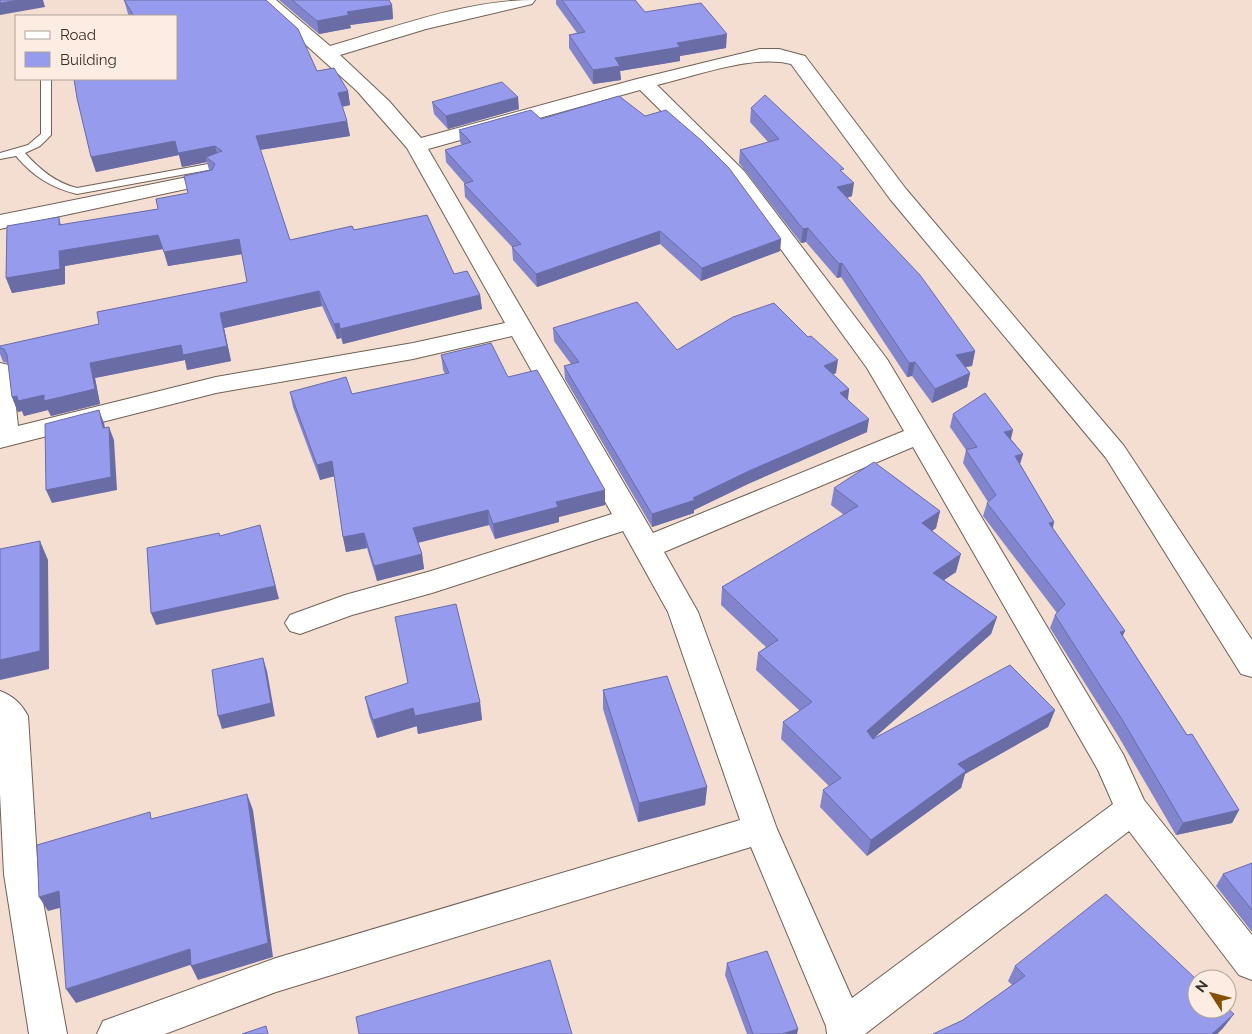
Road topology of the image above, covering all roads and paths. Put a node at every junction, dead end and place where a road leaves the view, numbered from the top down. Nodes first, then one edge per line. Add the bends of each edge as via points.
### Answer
1 (265, 0) edge
2 (526, 0) edge
3 (327, 53) junction
4 (46, 80) edge
5 (644, 83) junction
6 (416, 146) junction
7 (19, 153) junction
8 (0, 156) edge
9 (213, 172) joint
10 (0, 222) edge
11 (519, 327) junction
12 (0, 371) edge
13 (919, 434) junction
14 (3, 439) edge
15 (628, 519) junction
16 (647, 547) junction
17 (300, 623) dead end
18 (1252, 665) edge
19 (0, 704) edge
20 (1132, 809) junction
21 (760, 829) junction
22 (1252, 963) edge
23 (846, 1030) edge
24 (48, 1034) edge
25 (116, 1034) edge

1 - 3 street
2 - 3 street via 421,25
3 - 6 street via 382,103
4 - 7 lane via 46,135 41,142
5 - 6 street
5 - 13 street via 737,175 878,365
5 - 18 street via 760,55 798,60 898,194 1115,452
6 - 11 street
7 - 8 lane
7 - 9 lane via 47,179 64,189
9 - 10 street
11 - 14 street via 413,351 216,385
11 - 15 street
12 - 14 street
13 - 16 street
13 - 20 street via 1112,764
15 - 16 street
15 - 17 street via 432,582 345,606
16 - 21 street via 683,612
19 - 24 street via 12,716 21,874
20 - 22 street
20 - 23 street
21 - 23 street
21 - 25 street via 276,975

